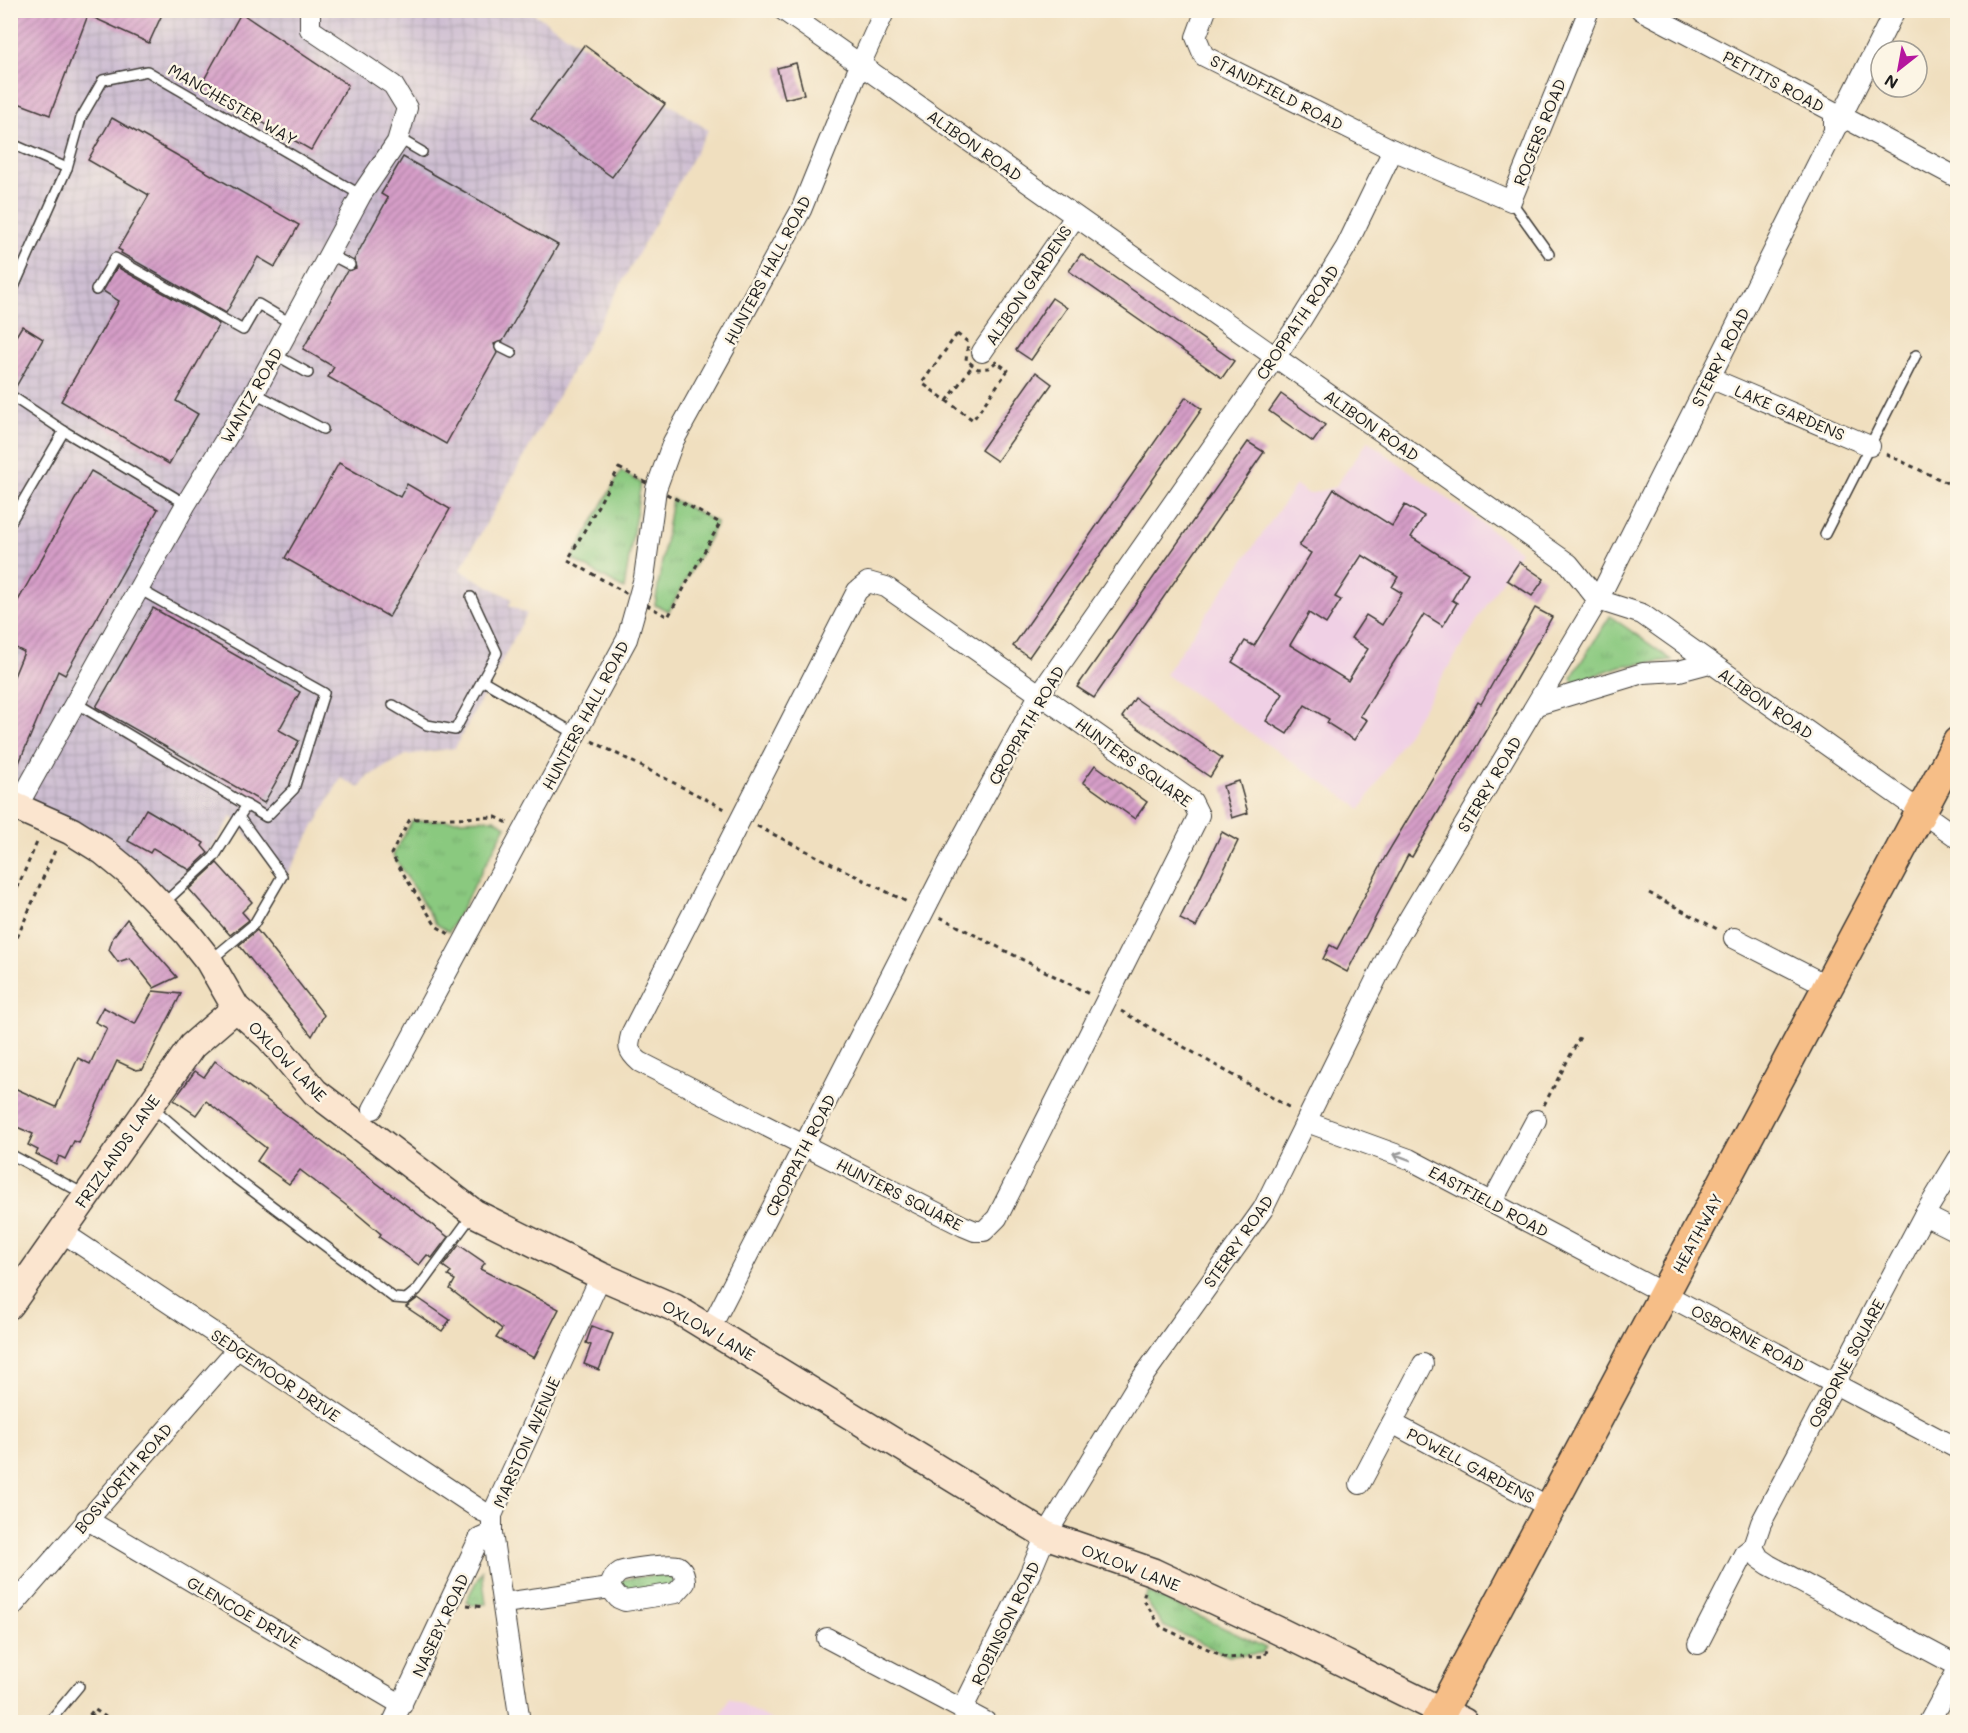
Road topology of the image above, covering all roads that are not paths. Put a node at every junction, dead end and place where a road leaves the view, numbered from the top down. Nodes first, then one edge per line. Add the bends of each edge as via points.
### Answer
1 (310, 10) edge
2 (783, 10) edge
3 (885, 10) edge
4 (1206, 10) edge
5 (1589, 10) edge
6 (1641, 10) edge
7 (1895, 10) edge
8 (860, 65) junction
9 (1834, 127) junction
10 (398, 138) junction
11 (10, 143) edge
12 (1393, 150) junction
13 (422, 152) dead end
14 (67, 168) junction
15 (1958, 178) edge
16 (361, 195) junction
17 (1511, 201) junction
18 (1075, 217) junction
19 (329, 254) junction
20 (1549, 254) dead end
21 (351, 265) dead end
22 (96, 290) dead end
23 (10, 296) edge
24 (292, 324) junction
25 (500, 347) dead end
26 (512, 353) dead end
27 (276, 355) junction
28 (1916, 355) dead end
29 (1275, 357) junction
30 (977, 359) road end
31 (308, 373) dead end
32 (1710, 378) junction
33 (255, 393) junction
34 (10, 395) edge
35 (323, 429) dead end
36 (63, 431) junction
37 (1870, 446) junction
38 (186, 504) junction
39 (10, 523) edge
40 (1825, 534) dead end
41 (139, 589) junction
42 (471, 597) dead end
43 (1598, 600) junction
44 (1709, 663) junction
45 (482, 680) junction
46 (1040, 695) junction
47 (76, 703) junction
48 (393, 705) dead end
49 (1537, 705) junction
50 (576, 733) junction
51 (1958, 742) edge
52 (14, 805) edge
53 (247, 805) junction
54 (1920, 811) junction
55 (239, 817) junction
56 (1958, 837) edge
57 (162, 905) junction
58 (1734, 938) road end
59 (209, 961) junction
60 (1828, 986) junction
61 (236, 1008) junction
62 (149, 1105) junction
63 (373, 1109) dead end
64 (1308, 1120) junction
65 (1536, 1120) road end
66 (805, 1145) junction
67 (10, 1154) edge
68 (1958, 1159) edge
69 (86, 1195) junction
70 (1492, 1202) junction
71 (474, 1213) junction
72 (1924, 1215) junction
73 (62, 1232) junction
74 (1958, 1232) edge
75 (601, 1276) junction
76 (15, 1289) edge
77 (1665, 1294) junction
78 (710, 1329) junction
79 (237, 1349) junction
80 (1424, 1364) dead end
81 (1835, 1384) junction
82 (1392, 1423) junction
83 (1958, 1449) edge
84 (1360, 1484) dead end
85 (1550, 1507) junction
86 (86, 1519) junction
87 (492, 1524) junction
88 (1046, 1535) junction
89 (1753, 1547) junction
90 (610, 1588) dead end
91 (504, 1603) junction
92 (10, 1609) edge
93 (827, 1638) dead end
94 (1698, 1644) dead end
95 (1958, 1667) edge
96 (79, 1686) dead end
97 (962, 1710) junction
98 (398, 1714) edge
99 (1447, 1719) edge
100 (49, 1722) edge
101 (520, 1722) edge
102 (986, 1722) edge
103 (1929, 1722) edge

1 - 10 street, WANTZ ROAD via 310,29 393,85 407,108
2 - 8 street, ALIBON ROAD
3 - 8 street, HUNTERS HALL ROAD
4 - 12 street, STANDFIELD ROAD via 1196,37 1204,56
5 - 17 street, ROGERS ROAD
6 - 9 street, PETTITS ROAD via 1834,112
7 - 9 street, STERRY ROAD
8 - 18 street, ALIBON ROAD
8 - 50 street, HUNTERS HALL ROAD via 801,210 673,442 656,489 644,578 630,630
9 - 15 street, PETTITS ROAD via 1847,119
9 - 32 street, STERRY ROAD
10 - 13 lane
10 - 16 street, WANTZ ROAD
11 - 14 lane
12 - 17 street, ROGERS ROAD
12 - 29 street, CROPPATH ROAD via 1346,247
14 - 16 lane, MANCHESTER WAY via 81,118 103,80 147,71
14 - 23 lane, MANCHESTER WAY
16 - 19 street, WANTZ ROAD
17 - 20 lane
18 - 29 street, ALIBON ROAD
18 - 30 street, ALIBON GARDENS
19 - 21 lane
19 - 24 street, WANTZ ROAD
22 - 24 lane via 115,258 243,330 258,304
24 - 27 street, WANTZ ROAD
25 - 26 lane
27 - 31 lane
27 - 33 street, WANTZ ROAD
28 - 37 lane
29 - 43 street, ALIBON ROAD via 1569,564
29 - 46 street, CROPPATH ROAD
32 - 37 street, LAKE GARDENS
32 - 43 street, STERRY ROAD
33 - 35 lane
33 - 38 street, WANTZ ROAD
34 - 36 lane
36 - 38 lane
36 - 39 lane
37 - 40 lane
38 - 41 street, WANTZ ROAD
41 - 47 street, WANTZ ROAD
41 - 53 lane via 324,693 294,789 266,817
42 - 45 lane via 497,653
43 - 44 street, ALIBON ROAD via 1642,614
43 - 49 street, STERRY ROAD
44 - 49 street via 1679,671 1643,673
44 - 54 street, ALIBON ROAD
45 - 48 lane via 455,730 427,725
45 - 50 lane
46 - 66 street, CROPPATH ROAD
46 - 66 street, HUNTERS SQUARE via 1192,801 1199,815 997,1218 984,1231 975,1231
46 - 66 street, HUNTERS SQUARE via 886,588 868,582 857,591 628,1045 630,1054 640,1062
47 - 52 street, WANTZ ROAD
47 - 53 lane
49 - 64 street, STERRY ROAD via 1392,947
50 - 63 street, HUNTERS HALL ROAD
51 - 54 main road, HEATHWAY
52 - 57 street, OXLOW LANE via 103,851
53 - 55 lane
54 - 56 street, ALIBON ROAD
54 - 60 main road, HEATHWAY
55 - 57 lane via 214,857
55 - 59 lane via 282,876 254,924
57 - 59 street, OXLOW LANE
58 - 60 street
59 - 61 street, OXLOW LANE
60 - 77 main road, HEATHWAY
61 - 62 street, FRIZLANDS LANE via 192,1046
61 - 71 street, OXLOW LANE via 269,1038 315,1092
62 - 69 street, FRIZLANDS LANE
62 - 71 lane via 226,1170 394,1298 406,1299 417,1290
70 -> 64 street, EASTFIELD ROAD via 1409,1159
64 - 88 street, STERRY ROAD via 1263,1209 1137,1385
65 - 70 street
66 - 78 street, CROPPATH ROAD
67 - 69 lane
68 - 72 street
69 - 73 street, FRIZLANDS LANE
70 - 77 street, EASTFIELD ROAD
71 - 75 street, OXLOW LANE
72 - 74 street
72 - 81 street, OSBORNE SQUARE
73 - 76 street, FRIZLANDS LANE
73 - 79 street, SEDGEMOOR DRIVE
75 - 78 street, OXLOW LANE via 675,1308
75 - 87 street, MARSTON AVENUE
77 - 81 street, OSBORNE ROAD
77 - 85 main road, HEATHWAY
78 - 88 street, OXLOW LANE
79 - 86 street, BOSWORTH ROAD
79 - 87 street, SEDGEMOOR DRIVE via 482,1511
80 - 82 street, POWELL GARDENS
81 - 83 street, OSBORNE ROAD
81 - 89 street, OSBORNE SQUARE via 1761,1523
82 - 84 street, POWELL GARDENS
82 - 85 street, POWELL GARDENS
85 - 99 main road, HEATHWAY
86 - 92 street, BOSWORTH ROAD
86 - 98 street, GLENCOE DRIVE
87 - 91 street
87 - 98 street, NASEBY ROAD via 479,1539
88 - 97 street, ROBINSON ROAD
88 - 99 street, OXLOW LANE via 1153,1572 1277,1630
89 - 94 street, OSBORNE SQUARE via 1744,1554
89 - 95 street via 1759,1558 1770,1565
90 - 91 street
91 - 101 street
93 - 97 street
95 - 103 street
96 - 100 lane
97 - 102 street

